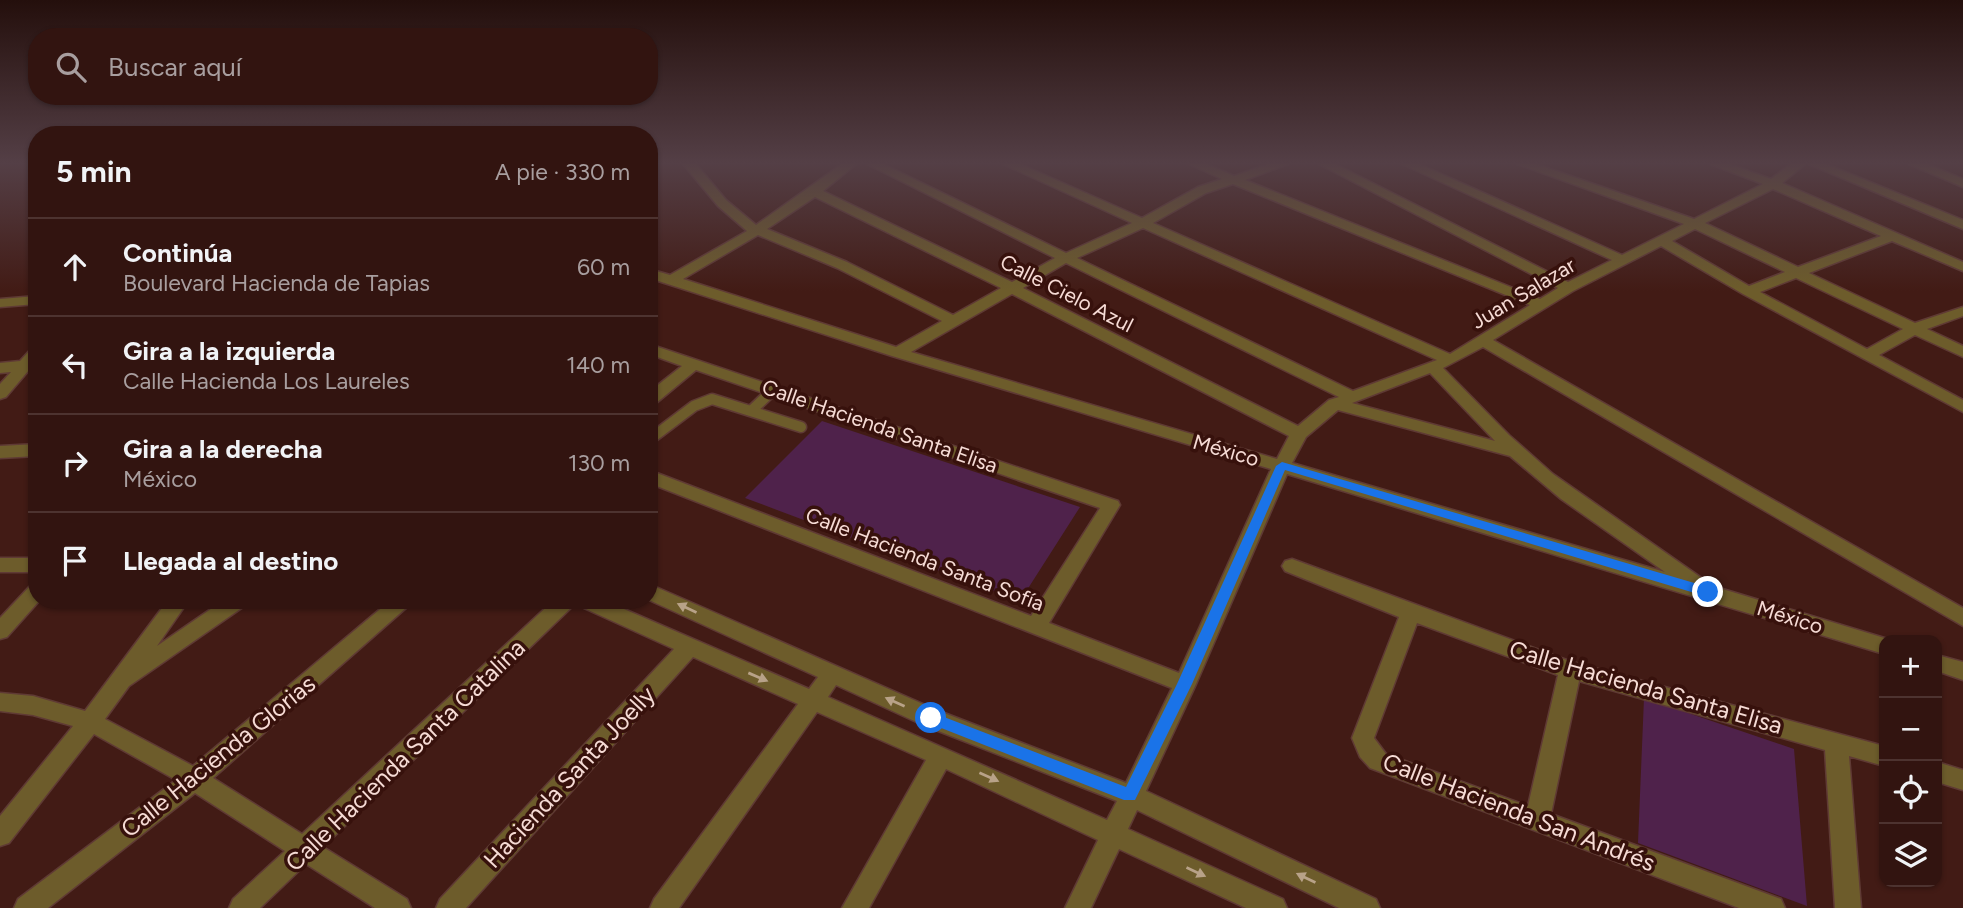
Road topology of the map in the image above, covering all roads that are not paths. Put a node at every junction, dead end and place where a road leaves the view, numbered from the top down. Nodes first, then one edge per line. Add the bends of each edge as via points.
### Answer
1 (726, 206) edge
2 (794, 206) edge
3 (846, 206) edge
4 (960, 206) edge
5 (1103, 206) edge
6 (1173, 206) edge
7 (1302, 206) edge
8 (1408, 206) edge
9 (1502, 206) edge
10 (1645, 206) edge
11 (1730, 206) edge
12 (1825, 206) edge
13 (1918, 206) edge
14 (1142, 224) junction
15 (1696, 224) junction
16 (1963, 225) edge
17 (757, 231) junction
18 (1893, 236) junction
19 (1661, 240) junction
20 (1065, 258) junction
21 (1622, 260) junction
22 (1963, 267) edge
23 (1794, 272) junction
24 (658, 276) edge
25 (672, 280) junction
26 (1569, 288) junction
27 (1010, 289) junction
28 (1748, 291) junction
29 (28, 301) edge
30 (0, 303) edge
31 (1542, 304) junction
32 (1963, 311) edge
33 (955, 322) junction
34 (1916, 328) junction
35 (1485, 342) junction
36 (658, 352) edge
37 (1963, 352) edge
38 (898, 353) junction
39 (1868, 355) junction
40 (1451, 360) junction
41 (694, 364) junction
42 (28, 365) edge
43 (1433, 367) junction
44 (0, 368) edge
45 (28, 368) edge
46 (773, 390) junction
47 (658, 393) edge
48 (0, 394) edge
49 (1352, 397) junction
50 (1335, 404) junction
51 (1963, 408) edge
52 (752, 410) junction
53 (802, 428) dead end
54 (658, 433) edge
55 (1299, 434) junction
56 (28, 450) edge
57 (0, 452) edge
58 (1516, 452) junction
59 (1282, 466) junction
60 (658, 479) edge
61 (0, 565) edge
62 (28, 565) edge
63 (1293, 566) dead end
64 (1708, 592) junction
65 (658, 594) edge
66 (28, 601) edge
67 (172, 609) edge
68 (226, 609) edge
69 (394, 609) edge
70 (558, 609) edge
71 (603, 609) edge
72 (1411, 613) junction
73 (1963, 618) edge
74 (1035, 626) junction
75 (0, 631) edge
76 (1879, 644) edge
77 (689, 647) junction
78 (1942, 665) edge
79 (1570, 670) junction
80 (1963, 671) edge
81 (832, 674) junction
82 (1185, 684) junction
83 (115, 686) junction
84 (814, 700) junction
85 (0, 702) edge
86 (90, 721) junction
87 (1836, 742) junction
88 (1879, 755) edge
89 (941, 756) junction
90 (1942, 774) edge
91 (194, 779) junction
92 (1963, 780) edge
93 (1130, 795) junction
94 (1537, 822) junction
95 (1114, 833) junction
96 (0, 835) edge
97 (305, 850) junction
98 (27, 908) edge
99 (242, 908) edge
100 (398, 908) edge
101 (449, 908) edge
102 (663, 908) edge
103 (855, 908) edge
104 (1078, 908) edge
105 (1274, 908) edge
106 (1367, 908) edge
107 (1772, 908) edge
108 (1848, 908) edge

1 - 17 street
2 - 17 street
3 - 27 street, Calle Cielo Azul
4 - 20 street
5 - 14 street
6 - 14 street
7 - 31 street
8 - 26 street
9 - 21 street
10 - 15 street
11 - 15 street, Juan Salazar
12 - 18 street
13 - 16 street
14 - 20 street
14 - 40 street
15 - 19 street, Juan Salazar
15 - 23 street
17 - 25 street
17 - 33 street via 793,243
18 - 22 street
18 - 23 street
19 - 21 street, Juan Salazar
19 - 28 street
20 - 27 street
20 - 49 street
21 - 26 street, Juan Salazar
23 - 28 street
23 - 34 street
24 - 25 street, México
25 - 38 street, México
26 - 31 street, Juan Salazar
27 - 33 street
27 - 55 street, Calle Cielo Azul
28 - 39 street
29 - 30 street
31 - 35 street, Juan Salazar
32 - 34 street
33 - 38 street
34 - 37 street
34 - 39 street
35 - 40 street, Juan Salazar
35 - 73 street
36 - 41 street, Calle Hacienda Santa Elisa
38 - 59 street, México
39 - 51 street
40 - 43 street, Juan Salazar
41 - 46 street, Calle Hacienda Santa Elisa
41 - 47 street
42 - 44 street
43 - 49 street, Juan Salazar
43 - 58 street
45 - 48 street
46 - 52 lane
46 - 74 street, Calle Hacienda Santa Elisa via 1111,505
49 - 50 street, Juan Salazar
50 - 55 street, Juan Salazar
50 - 58 street
52 - 53 lane
52 - 54 lane via 704,400
55 - 59 street, Juan Salazar
56 - 57 street
58 - 64 street
59 - 64 street, México
59 - 82 street, Juan Salazar
60 - 74 street, Calle Hacienda Santa Sofía
61 - 62 street
63 - 72 street, Calle Hacienda Santa Elisa
64 - 76 street, México
81 -> 65 street
66 - 75 street
67 - 83 street
68 - 83 street
69 - 91 street, Calle Hacienda Glorias
70 - 97 street, Calle Hacienda Santa Catalina
71 - 77 street
72 - 79 street, Calle Hacienda Santa Elisa
72 - 94 street, Calle Hacienda San Andrés via 1363,738 1368,750 1378,761
74 - 82 street, Calle Hacienda Santa Sofía
77 -> 84 street
77 - 101 street, Hacienda Santa Joelly
78 - 80 street
79 - 87 street, Calle Hacienda Santa Elisa
79 - 94 street
81 - 84 street
93 -> 81 street via 931,718
82 - 93 street, Juan Salazar
83 - 86 street
84 - 89 street
84 - 102 street
85 - 86 street via 30,703
86 - 91 street
86 - 96 street
87 - 88 street, Calle Hacienda Santa Elisa
87 - 108 street
89 -> 95 street
89 - 103 street
90 - 92 street
91 - 97 street
91 - 98 street, Calle Hacienda Glorias
93 - 95 street, Juan Salazar
106 -> 93 street
94 - 107 street, Calle Hacienda San Andrés
95 - 104 street, Juan Salazar
95 -> 105 street
97 - 99 street, Calle Hacienda Santa Catalina
97 - 100 street

